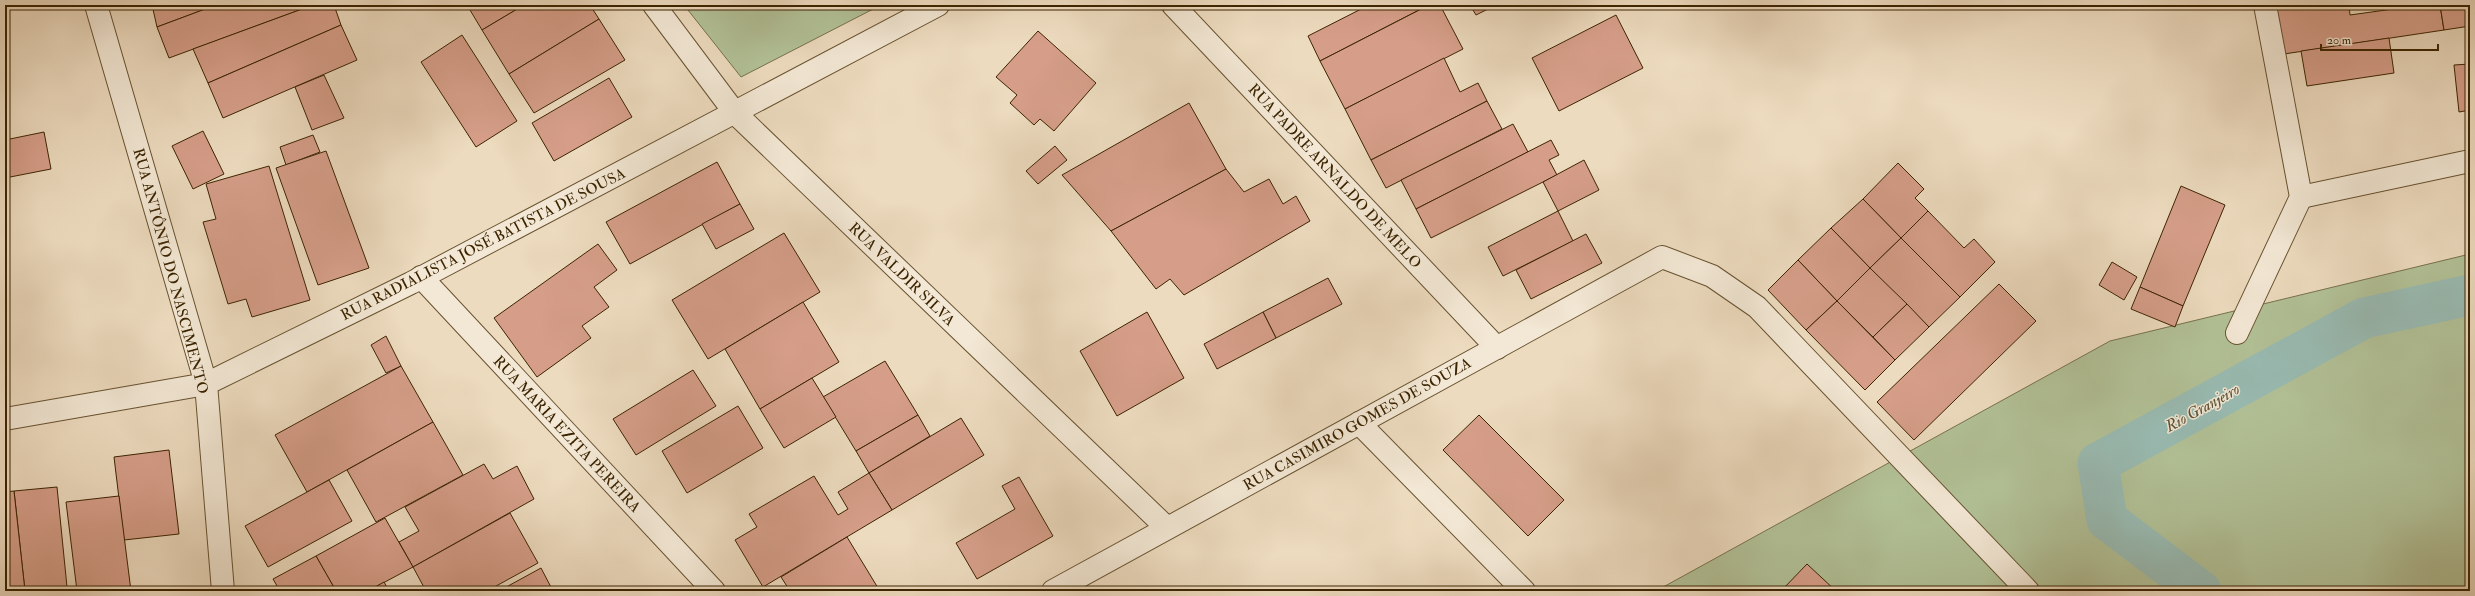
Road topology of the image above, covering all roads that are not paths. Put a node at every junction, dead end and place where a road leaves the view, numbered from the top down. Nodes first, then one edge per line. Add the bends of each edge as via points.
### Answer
1 (96, 5) edge
2 (654, 5) edge
3 (938, 5) edge
4 (1173, 5) edge
5 (2265, 5) edge
6 (735, 113) junction
7 (2470, 161) edge
8 (2301, 197) junction
9 (421, 277) junction
10 (2236, 333) dead end
11 (1497, 348) junction
12 (206, 384) junction
13 (5, 419) edge
14 (1359, 423) junction
15 (1167, 528) junction
16 (223, 591) edge
17 (714, 591) edge
18 (1053, 591) edge
19 (1524, 591) edge
20 (2028, 591) edge

1 - 12 street, RUA ANTÔNIO DO NASCIMENTO
2 - 6 street, RUA VALDIR SILVA
3 - 6 street, RUA RADIALISTA JOSÉ BATISTA DE SOUSA
4 - 11 street, RUA PADRE ARNALDO DE MELO
5 - 8 street
6 - 9 street, RUA RADIALISTA JOSÉ BATISTA DE SOUSA
6 - 15 street, RUA VALDIR SILVA
7 - 8 street
8 - 10 street
9 - 12 street, RUA RADIALISTA JOSÉ BATISTA DE SOUSA
9 - 17 street, RUA MARIA EZITA PEREIRA
11 - 14 street, RUA CASIMIRO GOMES DE SOUZA
11 - 20 street, RUA CASIMIRO GOMES DE SOUZA via 1662,257 1712,276 1757,307
12 - 13 street, RUA RADIALISTA JOSÉ BATISTA DE SOUSA
12 - 16 street, RUA ANTÔNIO DO NASCIMENTO
14 - 15 street, RUA CASIMIRO GOMES DE SOUZA
14 - 19 street
15 - 18 street, RUA CASIMIRO GOMES DE SOUZA

